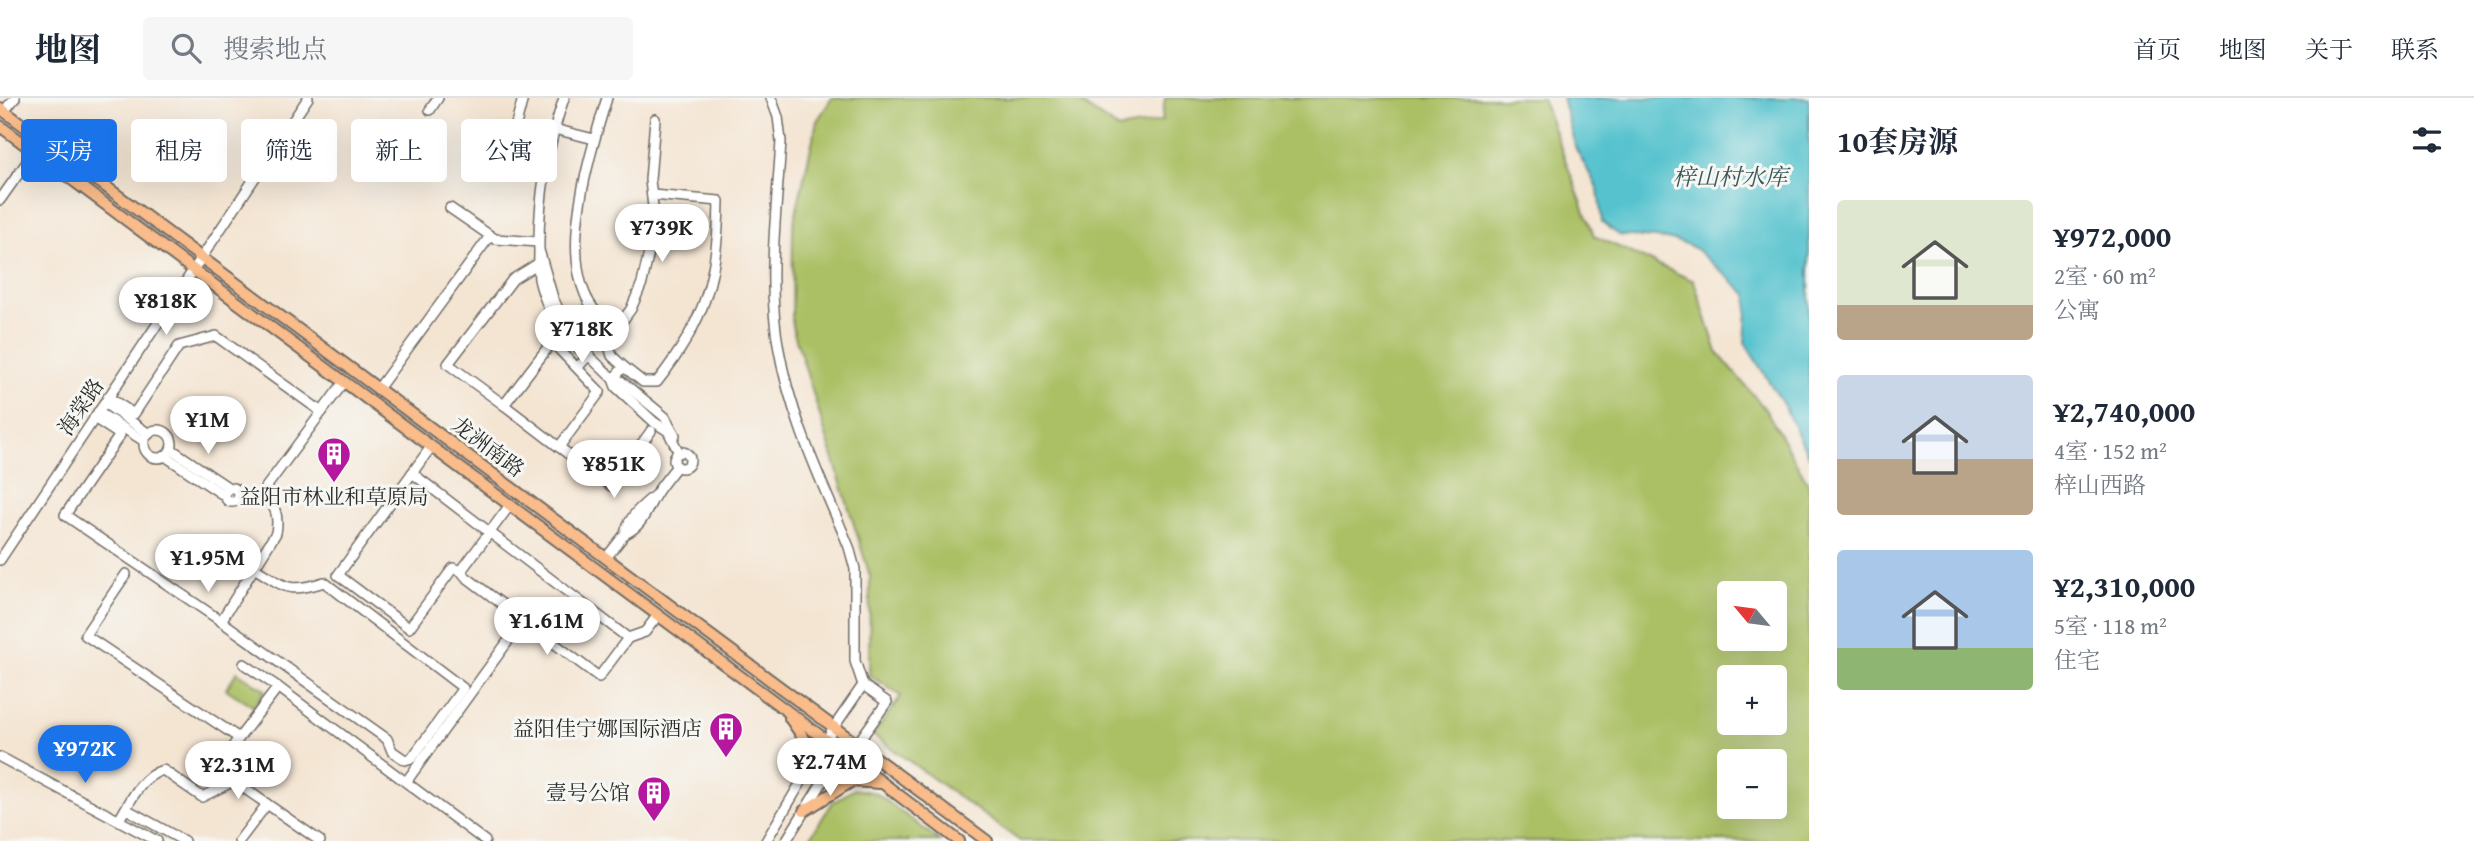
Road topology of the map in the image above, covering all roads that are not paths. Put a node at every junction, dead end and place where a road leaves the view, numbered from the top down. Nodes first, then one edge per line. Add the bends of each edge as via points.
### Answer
1 (15, 98) edge
2 (308, 98) edge
3 (438, 98) edge
4 (523, 98) edge
5 (564, 98) edge
6 (607, 98) edge
7 (771, 98) edge
8 (2, 109) edge
9 (430, 110) dead end
10 (517, 119) edge
11 (655, 119) dead end
12 (557, 120) edge
13 (0, 126) edge
14 (557, 130) edge
15 (594, 139) junction
16 (21, 142) edge
17 (21, 170) edge
18 (74, 182) edge
19 (543, 182) edge
20 (652, 195) junction
21 (0, 200) edge
22 (450, 208) dead end
23 (490, 236) junction
24 (538, 246) junction
25 (201, 257) junction
26 (539, 263) junction
27 (192, 270) junction
28 (615, 331) junction
29 (586, 353) junction
30 (624, 367) junction
31 (577, 368) junction
32 (613, 379) junction
33 (344, 382) junction
34 (378, 389) junction
35 (106, 400) junction
36 (504, 405) junction
37 (322, 412) junction
38 (96, 415) junction
39 (127, 425) junction
40 (651, 431) dead end
41 (146, 437) junction
42 (559, 446) junction
43 (431, 447) junction
44 (168, 452) junction
45 (412, 473) junction
46 (261, 494) junction
47 (510, 505) junction
48 (490, 532) junction
49 (606, 558) junction
50 (0, 560) edge
51 (254, 568) junction
52 (461, 570) junction
53 (126, 574) dead end
54 (658, 615) junction
55 (221, 621) junction
56 (510, 637) dead end
57 (628, 638) junction
58 (244, 664) dead end
59 (863, 685) junction
60 (278, 687) junction
61 (774, 701) junction
62 (834, 727) junction
63 (239, 738) junction
64 (827, 740) junction
65 (853, 742) junction
66 (840, 751) junction
67 (0, 757) edge
68 (805, 776) junction
69 (234, 780) junction
70 (406, 782) junction
71 (887, 786) junction
72 (267, 804) junction
73 (126, 809) junction
74 (804, 811) junction
75 (118, 820) junction
76 (156, 841) edge
77 (184, 841) edge
78 (239, 841) edge
79 (320, 841) edge
80 (485, 841) edge
81 (766, 841) edge
82 (786, 841) edge
83 (959, 841) edge
84 (987, 841) edge

1 - 8 street
2 - 25 street, 海棠路
3 - 9 street
4 - 10 street
5 - 12 street
6 - 15 street
7 - 59 street via 781,141 774,306 778,348 798,421 855,569 855,661
8 - 25 main road, 龙洲南路
11 - 20 street
13 - 16 main road, 龙洲南路
14 - 15 street
15 - 28 street via 578,228 578,265 584,293 599,317
17 - 21 street
18 - 27 main road, 龙洲南路
19 - 24 street
20 - 28 street via 651,244 642,283
20 - 30 street via 719,201 712,282 699,318 657,382 643,382
22 - 23 street
23 - 24 street
23 - 34 street
24 - 26 street
24 - 29 street via 553,298
25 - 27 street, 海棠路
25 - 34 main road, 龙洲南路
26 - 29 street via 546,303 557,325 572,346
26 - 36 street via 513,279 448,364
27 - 33 main road, 龙洲南路
27 - 35 street, 海棠路
28 - 30 street via 609,345 612,356
29 - 31 street
29 - 32 street
30 - 32 street
31 - 36 street via 552,342
31 - 42 street via 600,391
32 - 49 street via 665,417 681,452 690,458 637,510
33 - 37 street
33 - 43 main road, 龙洲南路
34 - 49 main road, 龙洲南路
35 - 38 street, 海棠路
35 - 39 street
36 - 42 street
37 - 39 street via 216,336 179,346
37 - 46 street
38 - 39 street
38 - 50 street, 海棠路
39 - 41 street
39 - 55 street via 65,515
40 - 42 street via 611,486
41 - 44 street via 148,454 156,458
41 - 44 street via 157,430 165,433 171,440
43 - 45 street
43 - 47 main road, 龙洲南路
44 - 46 street via 227,492 230,501 239,495
45 - 48 street
45 - 52 street via 338,575 410,628 453,568
46 - 51 street via 275,508 278,520 276,533
47 - 48 street
47 - 54 main road, 龙洲南路
48 - 52 street
48 - 57 street
49 - 62 main road, 龙洲南路
51 - 55 street
51 - 55 street via 289,589 324,582 463,688 412,758 405,760 392,751 387,739
52 - 57 street via 599,677
53 - 63 street via 85,635
54 - 57 street via 645,632
54 - 61 main road, 龙洲南路
56 - 70 street
58 - 60 street
59 - 62 street
59 - 65 street via 887,702
60 - 63 street
60 - 70 street
61 - 64 main road, 龙洲南路
61 - 68 main road via 807,743
62 - 64 street
62 - 65 main road, 龙洲南路
63 - 69 street via 222,761
64 - 66 main road, 龙洲南路
64 - 68 street
65 - 66 street
65 - 84 main road, 龙洲南路
66 - 71 main road, 龙洲南路
66 - 74 street
67 - 75 street
68 - 81 street
69 - 72 street
69 - 73 street via 202,797 163,771 155,773
70 - 80 street
71 - 74 main road via 852,780
71 - 83 main road, 龙洲南路
72 - 78 street
72 - 79 street
73 - 75 street
73 - 77 street
74 - 82 street
75 - 76 street

